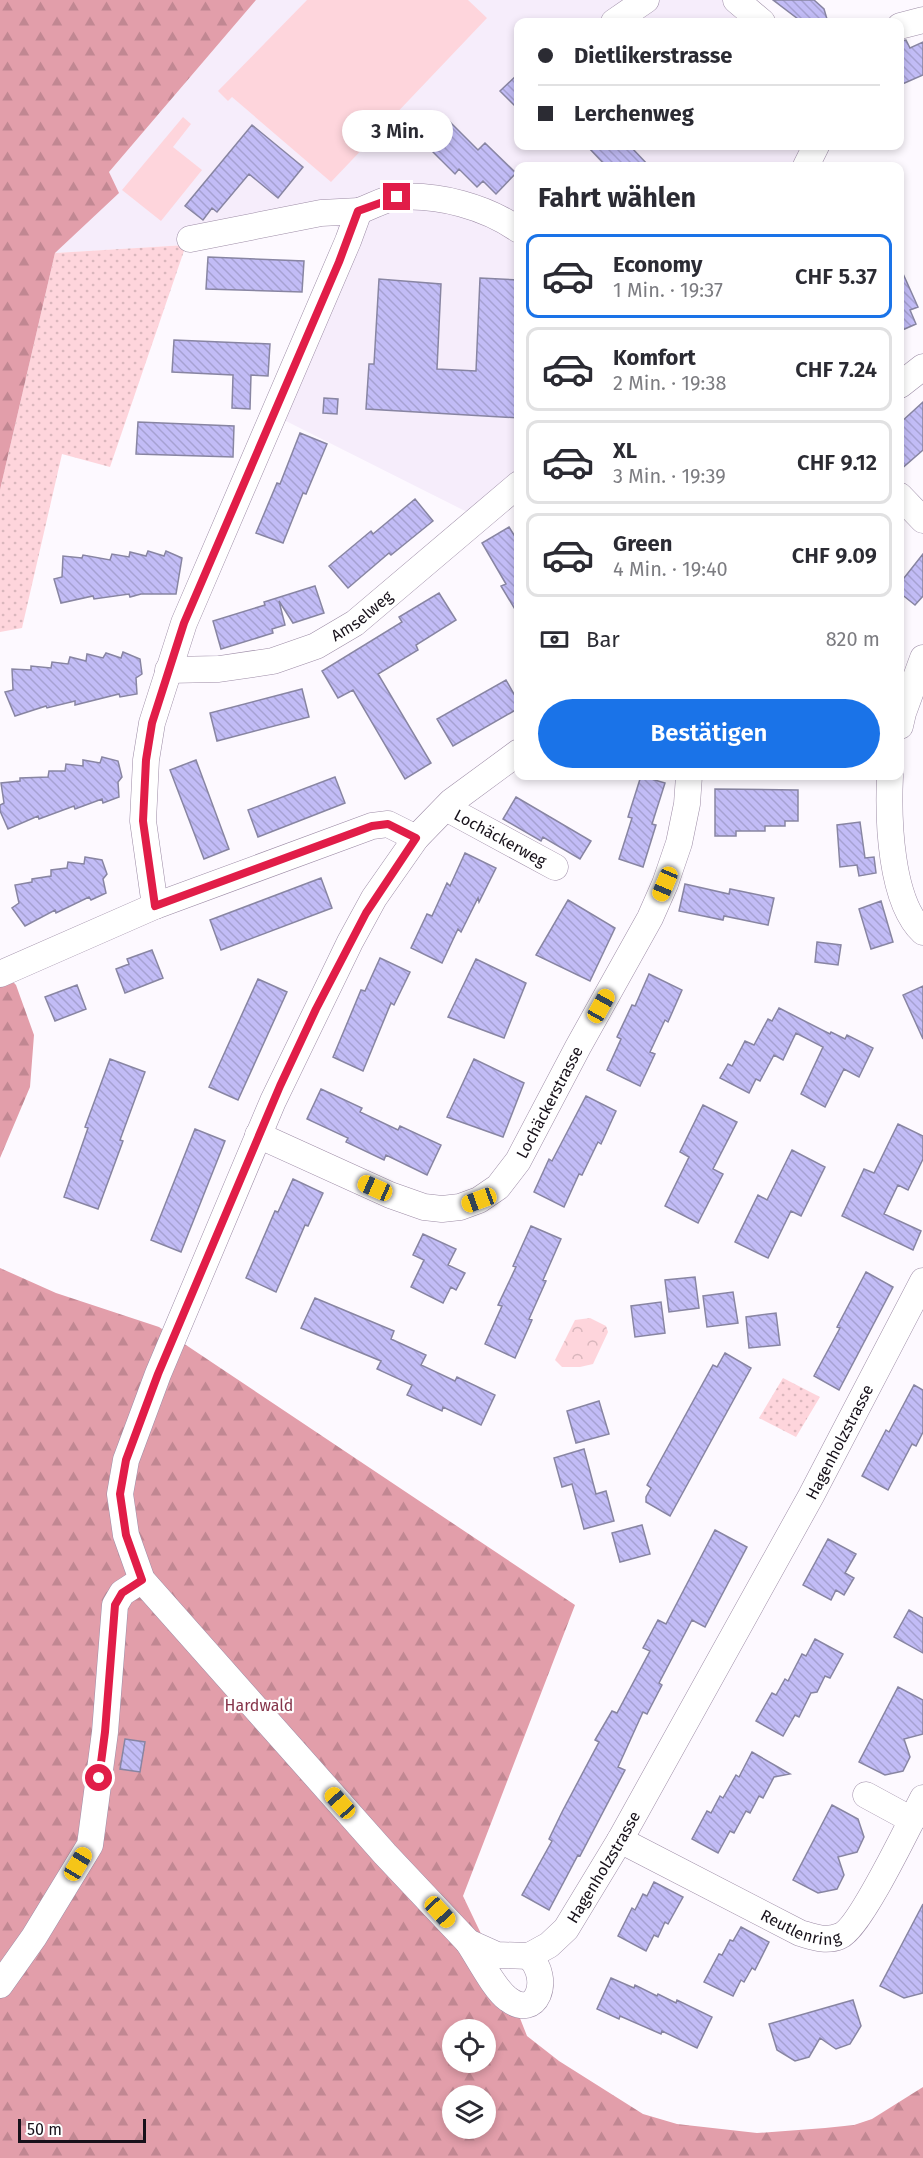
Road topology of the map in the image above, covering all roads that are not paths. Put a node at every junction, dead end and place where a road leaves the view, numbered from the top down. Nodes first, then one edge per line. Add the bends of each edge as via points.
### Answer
1 (646, 0) edge
2 (736, 0) edge
3 (620, 18) edge
4 (757, 18) edge
5 (923, 20) edge
6 (904, 25) edge
7 (358, 211) junction
8 (514, 227) edge
9 (190, 239) dead end
10 (923, 367) edge
11 (904, 382) edge
12 (514, 488) edge
13 (904, 500) edge
14 (923, 520) edge
15 (923, 658) edge
16 (168, 670) junction
17 (904, 714) edge
18 (514, 756) edge
19 (688, 780) edge
20 (890, 780) edge
21 (446, 808) junction
22 (416, 838) junction
23 (555, 867) dead end
24 (155, 906) junction
25 (923, 932) edge
26 (0, 974) edge
27 (258, 1135) junction
28 (923, 1281) edge
29 (915, 1316) edge
30 (142, 1580) junction
31 (866, 1795) dead end
32 (917, 1809) edge
33 (620, 1840) junction
34 (468, 1942) junction
35 (529, 1956) junction
36 (0, 1985) edge

1 - 3 street
2 - 4 street
5 - 6 street
7 - 8 street via 397,197 441,200 477,209
7 - 9 street via 321,213
7 - 16 street via 184,623
10 - 11 street
12 - 16 street, Amselweg via 355,623 316,646 273,661 219,669
13 - 14 street
15 - 17 street
16 - 24 street via 150,731 144,785 143,821
18 - 21 street
19 - 27 street, Lochäckerstrasse via 679,843 650,918 522,1154 498,1187 460,1207 424,1207
20 - 25 street via 892,850 909,913
21 - 22 street
21 - 23 street, Lochäckerweg
22 - 24 street via 388,824 372,826
22 - 27 street via 374,898 350,942
24 - 26 street
27 - 30 street via 126,1460 120,1494 126,1535
28 - 29 street, Hagenholzstrasse
29 - 33 street, Hagenholzstrasse
30 - 34 street
30 - 36 street via 122,1593 115,1605 105,1732 90,1845
31 - 32 street
32 - 33 street, Reutlenring via 860,1916 842,1936 822,1940 800,1933
33 - 35 street, Hagenholzstrasse via 566,1929
34 - 35 street via 497,1955
34 - 35 street via 499,1990 519,2005 531,2003 541,1988 540,1972

